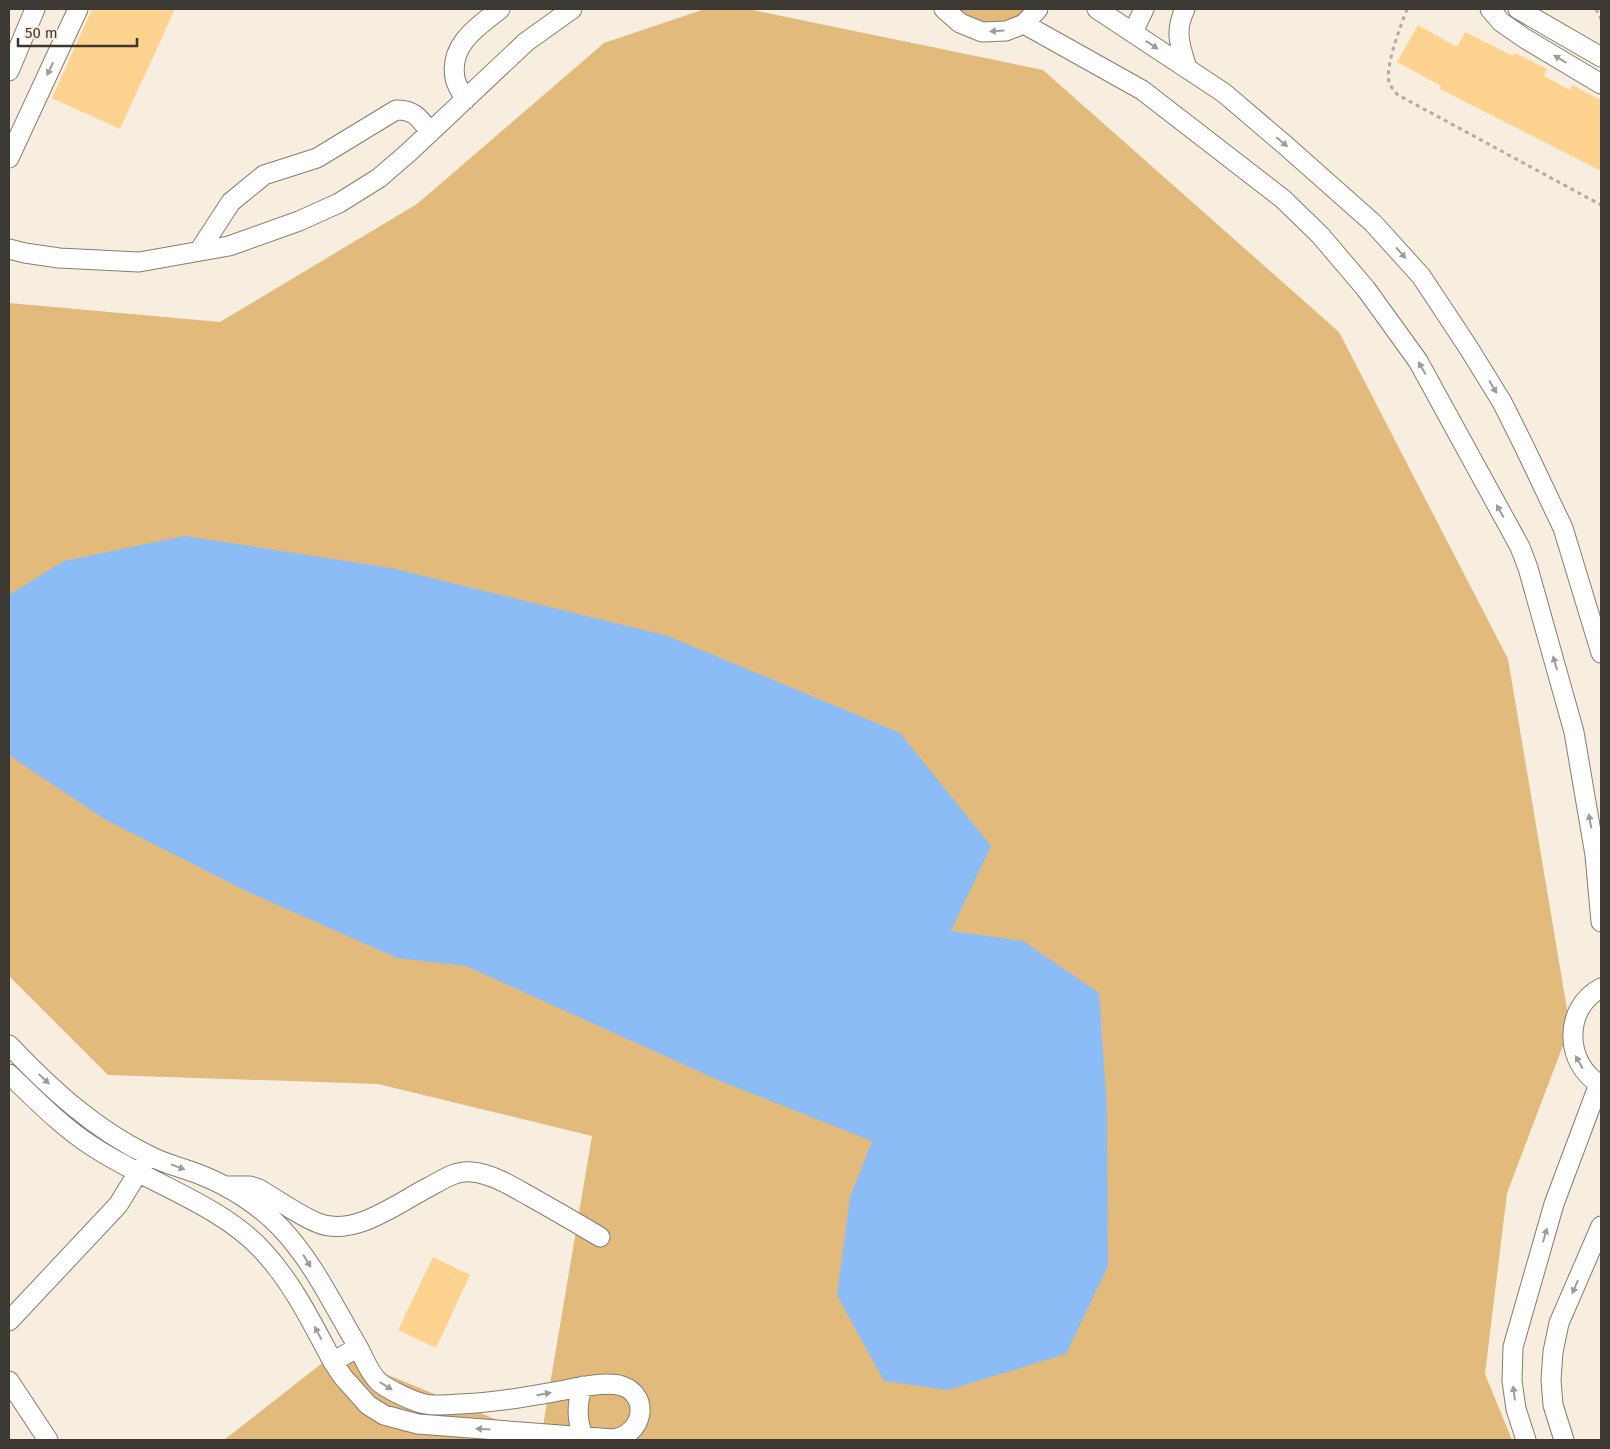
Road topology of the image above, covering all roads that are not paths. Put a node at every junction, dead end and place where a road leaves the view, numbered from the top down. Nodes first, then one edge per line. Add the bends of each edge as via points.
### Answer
1 (36, 9) edge
2 (78, 9) edge
3 (500, 9) edge
4 (944, 9) edge
5 (1038, 9) edge
6 (1097, 9) edge
7 (1144, 9) edge
8 (1185, 9) edge
9 (1518, 9) edge
10 (1495, 10) edge
11 (561, 11) edge
12 (1024, 24) junction
13 (1133, 32) junction
14 (1601, 57) edge
15 (1187, 68) junction
16 (9, 71) edge
17 (1601, 84) edge
18 (465, 100) junction
19 (430, 132) junction
20 (11, 146) edge
21 (9, 249) edge
22 (199, 251) junction
23 (1601, 652) edge
24 (1601, 922) edge
25 (1601, 988) edge
26 (9, 1045) edge
27 (9, 1074) edge
28 (1600, 1084) edge
29 (149, 1156) junction
30 (138, 1173) junction
31 (224, 1186) junction
32 (1601, 1226) edge
33 (600, 1237) dead end
34 (9, 1321) edge
35 (358, 1348) junction
36 (333, 1362) junction
37 (9, 1381) edge
38 (584, 1386) junction
39 (506, 1399) junction
40 (507, 1431) junction
41 (584, 1438) junction
42 (48, 1440) edge
43 (1526, 1440) edge
44 (1564, 1440) edge

1 - 16 street
2 -> 20 street
3 - 18 street via 469,33 459,49 454,65 455,80
12 -> 4 street via 1006,31 982,32 960,24
5 - 12 street
6 - 13 street
7 - 13 street
8 - 15 street via 1178,34
9 - 14 street
17 -> 10 street via 1501,22
11 - 18 street
24 -> 12 street via 1595,854 1574,732 1528,568 1520,547 1418,361 1366,289 1320,235 1283,199 1142,90
13 -> 15 street
15 -> 23 street via 1286,144 1373,223 1421,276 1502,402 1524,446 1563,528
18 - 19 street
19 - 22 street via 379,178 339,203 229,246
19 - 22 street via 418,116 404,109 396,110 317,158 264,175 230,202
21 - 22 street via 59,258 139,262
28 -> 25 street via 1581,1067 1572,1044 1572,1032 1579,1008
26 -> 29 street via 101,1129
27 - 30 street via 87,1143
43 -> 28 street via 1516,1409 1512,1381 1514,1348 1554,1204
29 - 30 street
29 -> 31 street
30 - 34 street via 100,1225
36 -> 30 street via 287,1280 262,1250 243,1232 212,1212
31 - 33 street via 259,1189 318,1223 337,1227 378,1216 451,1175 471,1172 516,1189
31 -> 35 street via 279,1226 302,1252
32 -> 44 street via 1559,1324 1552,1352 1553,1406
35 - 36 street
35 -> 39 street via 377,1380 424,1404
40 -> 36 street via 418,1424 384,1414 360,1397
37 - 42 street
39 -> 38 street
38 - 41 street via 577,1412
38 - 41 street via 621,1386 635,1396 640,1412 635,1428 622,1438
39 - 40 street
40 - 41 street

